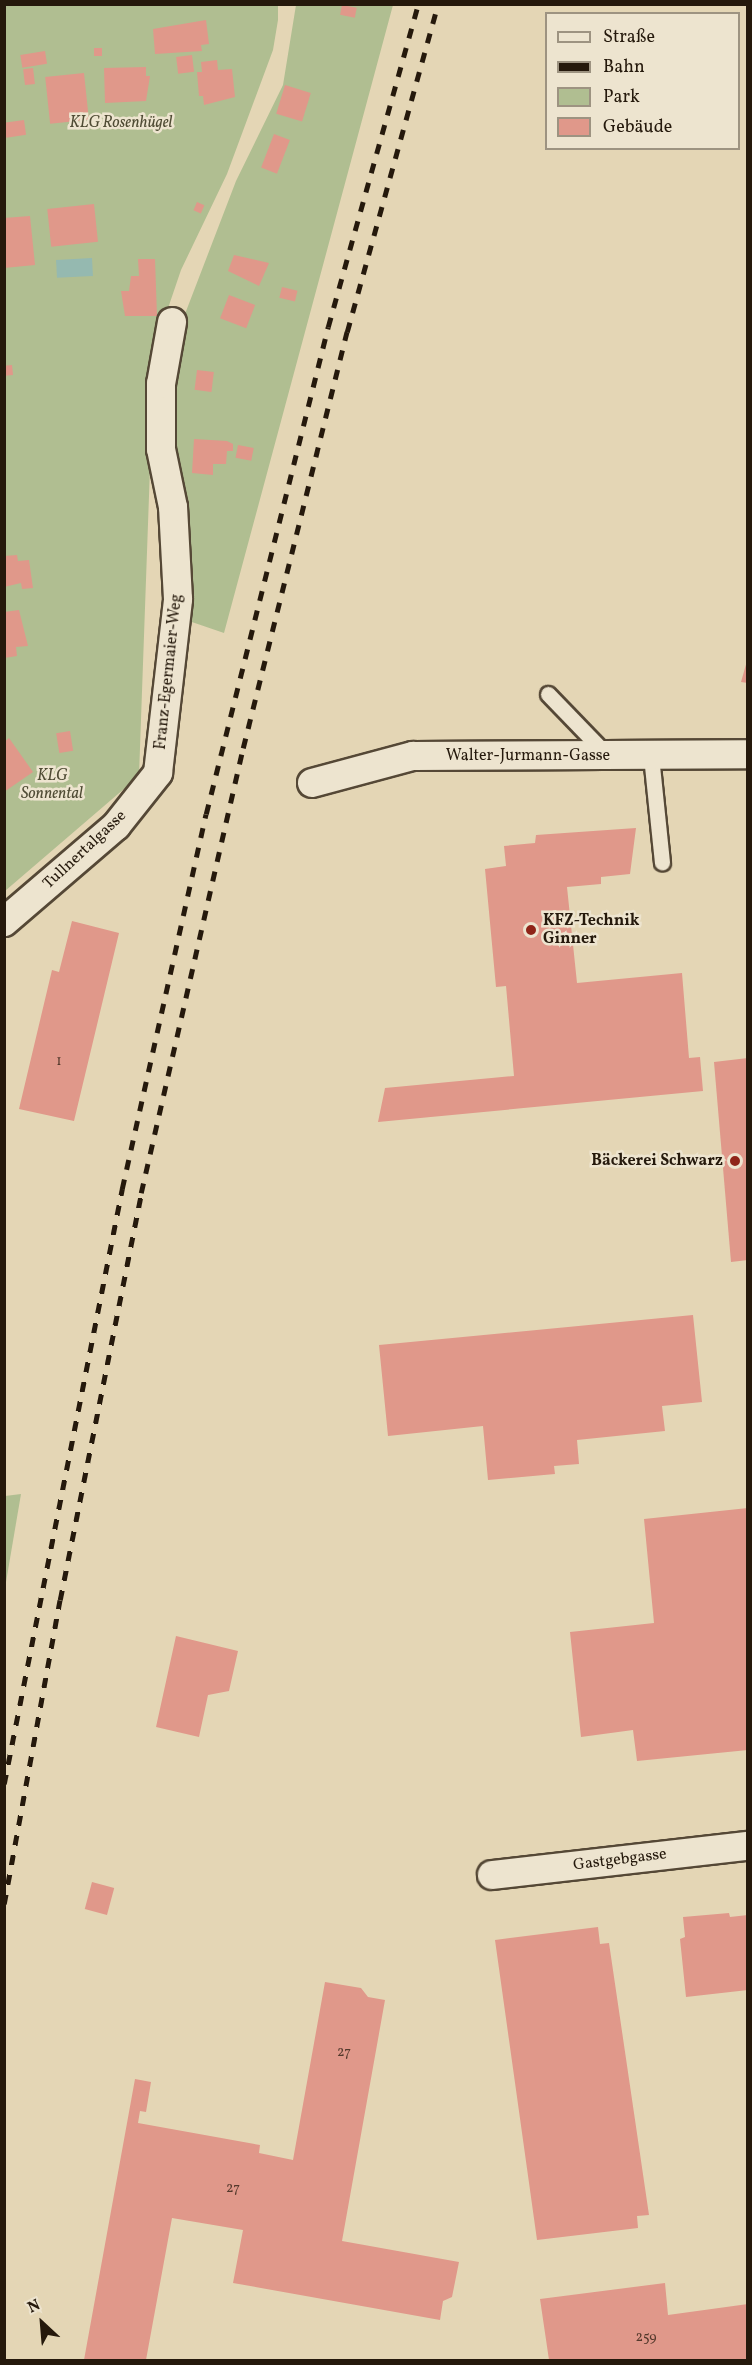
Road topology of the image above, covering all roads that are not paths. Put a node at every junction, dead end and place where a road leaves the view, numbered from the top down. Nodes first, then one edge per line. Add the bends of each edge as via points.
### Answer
1 (172, 322) dead end
2 (548, 694) dead end
3 (747, 754) edge
4 (608, 756) junction
5 (651, 756) junction
6 (159, 772) joint
7 (312, 783) dead end
8 (662, 862) dead end
9 (4, 922) edge
10 (747, 1846) edge
11 (492, 1875) dead end

1 - 6 street, Franz-Egermaier-Weg via 161,384 161,449 173,507 178,599
2 - 4 lane
3 - 5 street, Walter-Jurmann-Gasse
4 - 5 street, Walter-Jurmann-Gasse
4 - 7 street, Walter-Jurmann-Gasse via 413,756
5 - 8 lane
6 - 9 street, Tullnertalgasse via 116,826
10 - 11 street, Gastgebgasse

